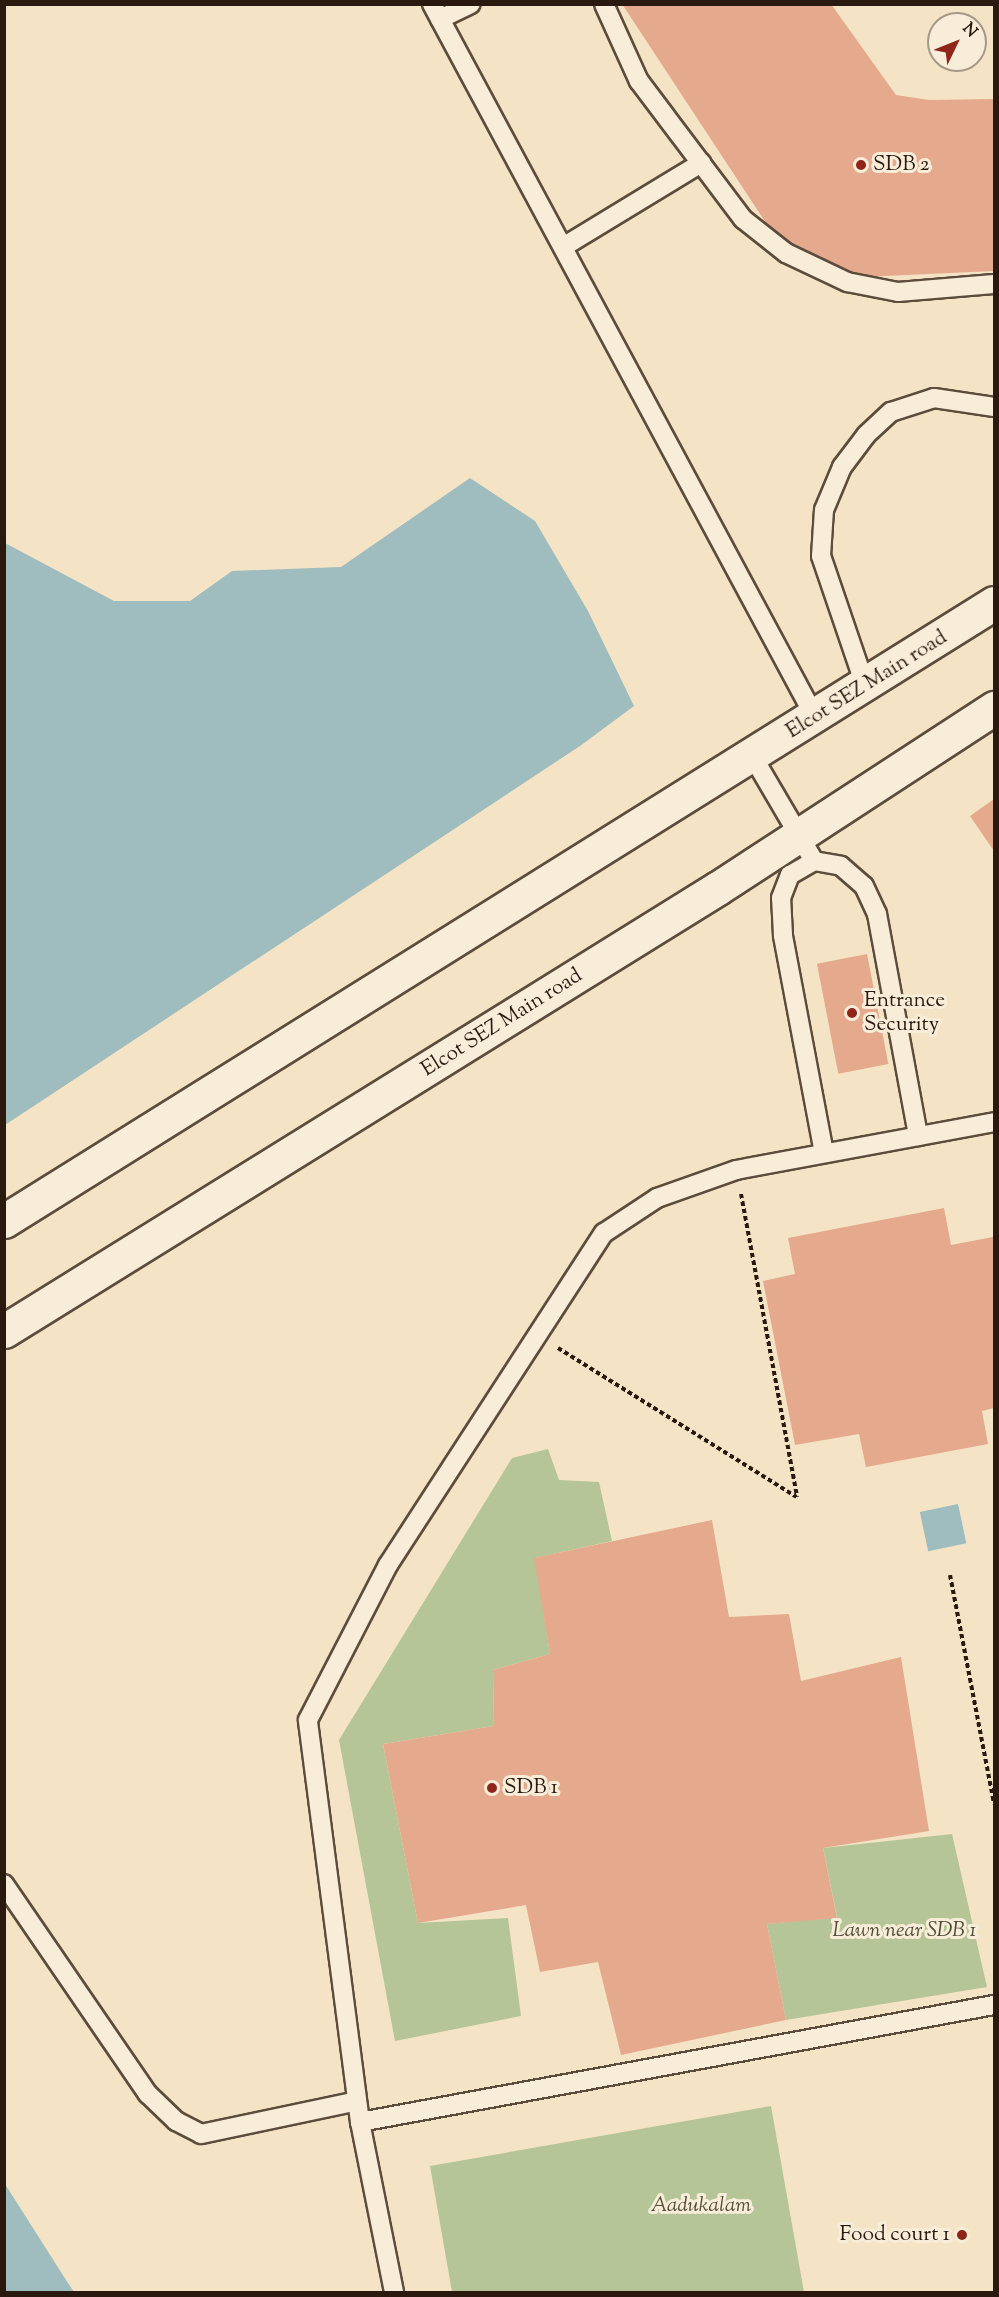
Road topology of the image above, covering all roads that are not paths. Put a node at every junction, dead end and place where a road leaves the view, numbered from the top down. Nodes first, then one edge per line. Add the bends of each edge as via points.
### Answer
1 (471, 4) edge
2 (604, 4) edge
3 (436, 12) edge
4 (701, 163) junction
5 (563, 247) junction
6 (994, 284) edge
7 (994, 407) edge
8 (994, 603) edge
9 (865, 685) junction
10 (994, 708) edge
11 (815, 717) junction
12 (753, 757) junction
13 (807, 847) junction
14 (994, 1122) edge
15 (918, 1136) junction
16 (824, 1153) junction
17 (4, 1221) edge
18 (4, 1331) edge
19 (4, 1884) edge
20 (994, 2005) edge
21 (357, 2101) junction
22 (360, 2122) junction
23 (394, 2292) edge

1 - 3 lane
2 - 4 lane via 639,81
3 - 5 lane
4 - 5 lane
4 - 6 lane via 743,219 786,253 847,282 898,292
5 - 11 lane
7 - 9 lane via 934,398 891,412 866,435 842,467 824,510 821,556
8 - 9 street, Elcot SEZ Main road
9 - 11 street, Elcot SEZ Main road
10 - 13 street, Elcot SEZ Main road
11 - 12 street, Elcot SEZ Main road
12 - 13 lane
12 - 17 street, Elcot SEZ Main road
13 - 15 lane via 841,866 864,886 877,914
13 - 16 lane via 781,898 783,935
13 - 18 street, Elcot SEZ Main road
14 - 15 lane
15 - 16 lane
16 - 21 lane via 736,1170 657,1197 604,1233 388,1565 308,1720
19 - 21 lane via 148,2094 176,2121 201,2134
20 - 22 lane
21 - 22 lane
22 - 23 lane

